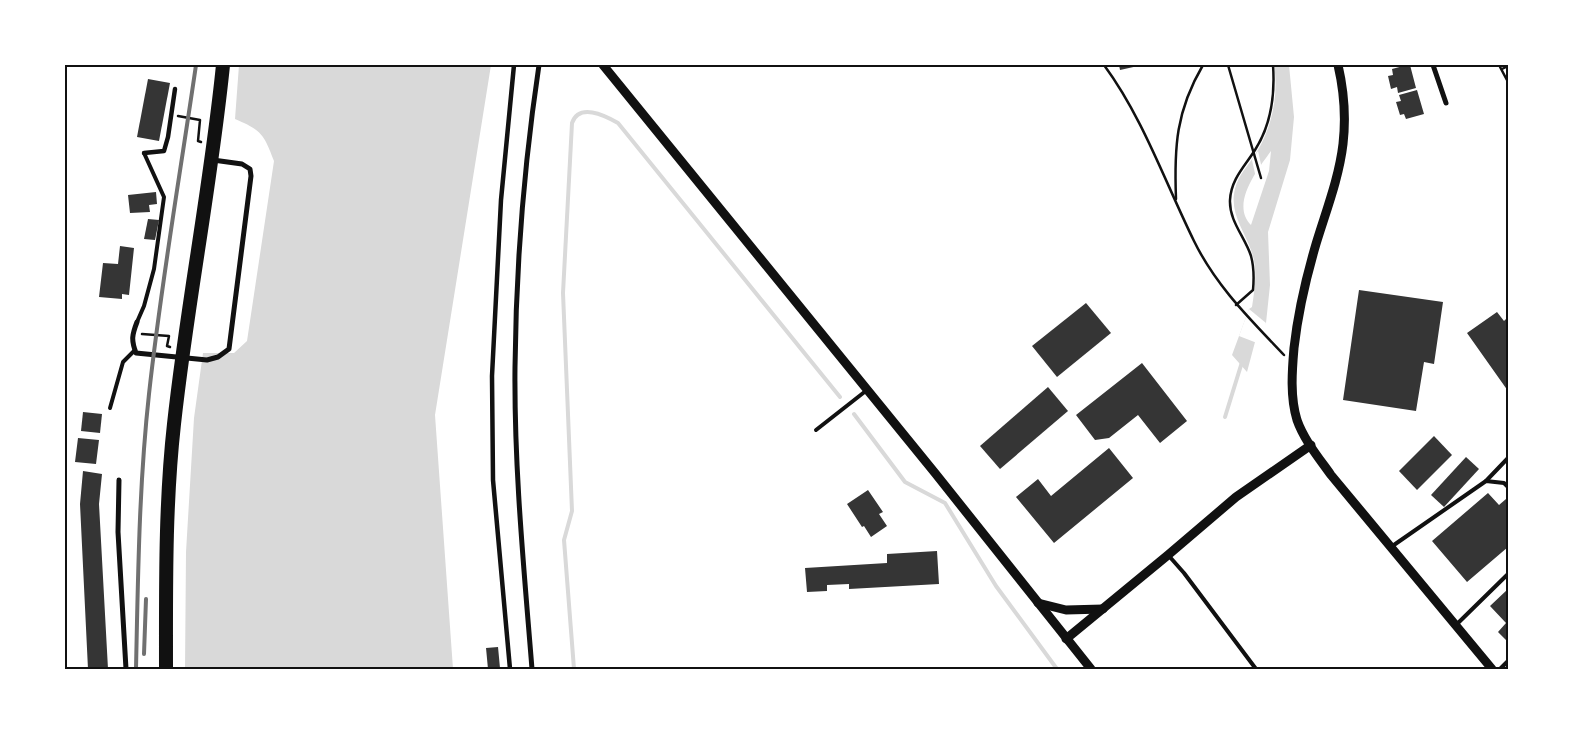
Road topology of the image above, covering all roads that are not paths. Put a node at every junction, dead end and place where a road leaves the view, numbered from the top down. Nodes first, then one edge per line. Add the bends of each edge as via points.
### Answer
1 (223, 65) edge
2 (514, 65) edge
3 (539, 65) edge
4 (603, 65) edge
5 (1338, 65) edge
6 (1433, 65) edge
7 (175, 89) dead end
8 (1446, 103) dead end
9 (144, 153) joint
10 (212, 160) junction
11 (137, 322) joint
12 (135, 350) junction
13 (867, 390) junction
14 (110, 408) dead end
15 (816, 430) dead end
16 (1311, 445) junction
17 (1508, 458) edge
18 (119, 480) dead end
19 (1486, 481) junction
20 (1508, 487) edge
21 (1391, 547) junction
22 (1168, 555) junction
23 (1508, 574) edge
24 (1038, 603) junction
25 (1104, 608) junction
26 (1456, 624) junction
27 (1066, 639) junction
28 (1508, 661) edge
29 (126, 669) edge
30 (166, 669) edge
31 (510, 669) edge
32 (532, 669) edge
33 (1091, 669) edge
34 (1256, 669) edge
35 (1492, 669) edge
36 (1500, 669) edge

1 - 10 highway
2 - 31 street via 501,200 492,376 493,480
3 - 32 street via 518,258 515,367 518,480
4 - 13 street
5 - 16 street via 1343,92 1343,145 1304,288 1293,361 1296,415
6 - 8 street
7 - 9 street via 164,151
9 - 11 lane via 164,197 154,269
10 - 12 street via 242,164 250,169 251,176 229,349 207,360 136,353
10 - 30 highway via 174,426 167,552
11 - 12 street via 132,344
12 - 14 lane via 123,362
13 - 15 lane
13 - 24 street
16 - 21 street via 1342,489
16 - 22 street via 1236,497
17 - 19 lane
18 - 29 street via 118,532
19 - 20 lane via 1504,483
19 - 21 lane
21 - 26 street
22 - 25 street
22 - 34 lane
23 - 26 lane
24 - 25 street via 1066,610
24 - 27 street
25 - 27 street
26 - 35 street
27 - 33 street
28 - 36 lane

